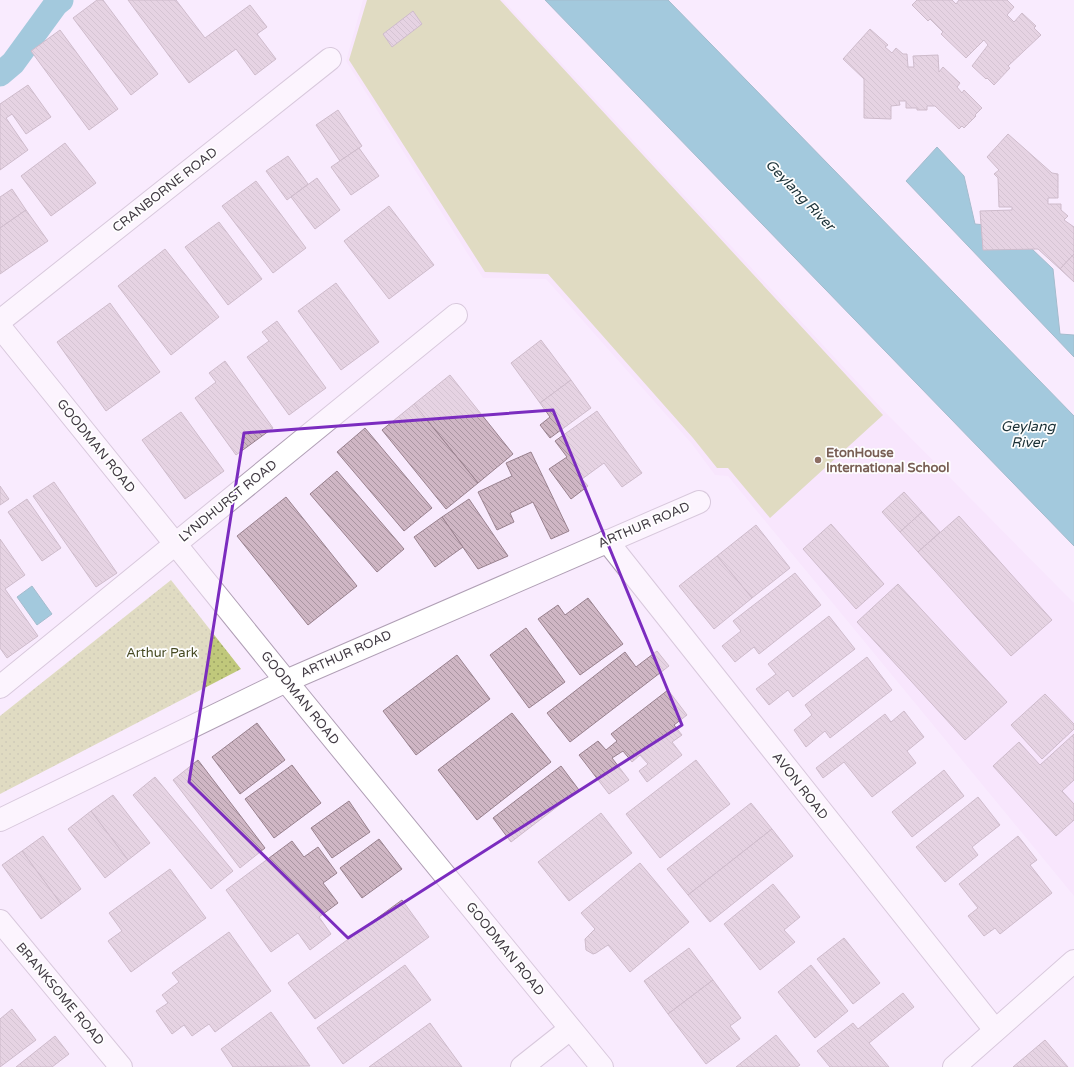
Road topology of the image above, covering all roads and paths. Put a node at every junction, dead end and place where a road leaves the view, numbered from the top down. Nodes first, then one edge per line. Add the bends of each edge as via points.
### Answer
1 (330, 59) dead end
2 (456, 315) dead end
3 (0, 321) edge
4 (0, 327) edge
5 (699, 502) dead end
6 (607, 541) junction
7 (175, 544) junction
8 (286, 681) junction
9 (0, 687) edge
10 (0, 820) edge
11 (0, 921) edge
12 (1074, 961) edge
13 (570, 1029) junction
14 (995, 1030) junction
15 (121, 1067) edge
16 (522, 1067) edge
17 (602, 1067) edge
18 (954, 1067) edge

1 - 3 street, CRANBORNE ROAD
2 - 7 street, LYNDHURST ROAD
4 - 7 street, GOODMAN ROAD
5 - 6 street, ARTHUR ROAD
6 - 8 street, ARTHUR ROAD
6 - 14 street, AVON ROAD
7 - 8 street, GOODMAN ROAD
7 - 9 street, LYNDHURST ROAD
8 - 10 street, ARTHUR ROAD
8 - 13 street, GOODMAN ROAD
11 - 15 street, BRANKSOME ROAD
12 - 14 street
13 - 16 street
13 - 17 street, GOODMAN ROAD
14 - 18 street

